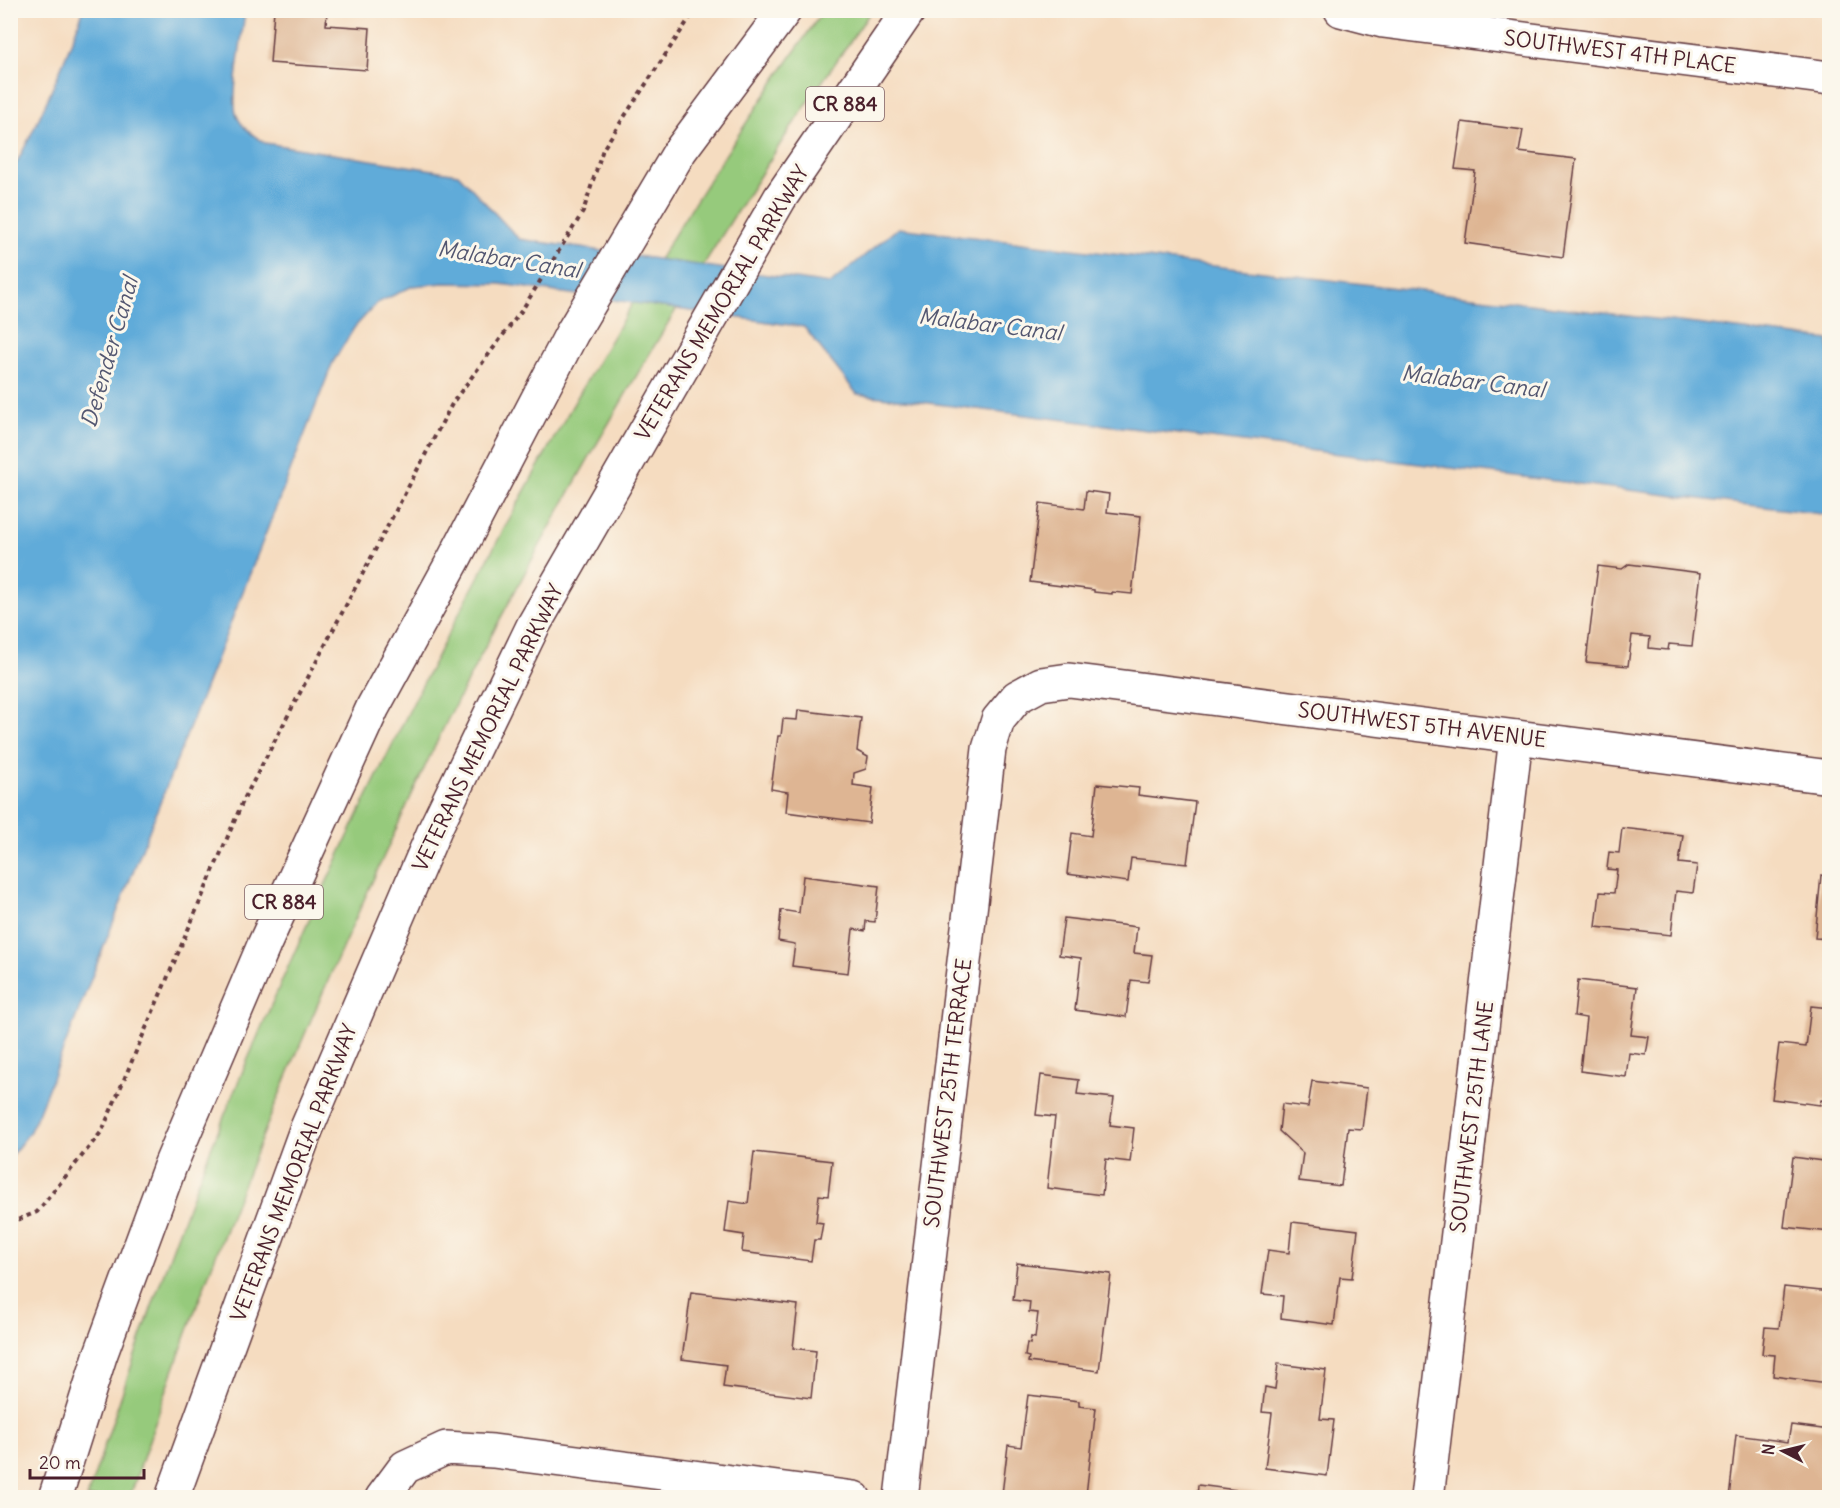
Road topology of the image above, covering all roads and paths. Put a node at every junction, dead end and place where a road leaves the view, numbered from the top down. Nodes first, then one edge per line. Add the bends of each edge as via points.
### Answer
1 (695, 10) edge
2 (785, 10) edge
3 (909, 10) edge
4 (1341, 10) edge
5 (1830, 78) edge
6 (1017, 697) joint
7 (1516, 737) junction
8 (1830, 777) edge
9 (10, 1223) edge
10 (55, 1497) edge
11 (172, 1497) edge
12 (382, 1497) edge
13 (855, 1497) edge
14 (901, 1497) edge
15 (1427, 1497) edge

1 - 9 path via 603,149 583,212 522,310 453,402 243,801 102,1131 37,1212
2 - 10 main road, CR 884 via 680,150 572,333 373,707 264,945 170,1166 100,1356
3 - 11 main road, VETERANS MEMORIAL PARKWAY / CR 884 via 780,198 533,626 435,830 306,1130
4 - 5 main road, SOUTHWEST 4TH PLACE via 1383,21
6 - 7 main road, SOUTHWEST 5TH AVENUE via 1041,684 1069,680
6 - 14 main road, SOUTHWEST 25TH TERRACE via 998,720 988,748
7 - 8 main road, SOUTHWEST 5TH AVENUE
7 - 15 main road, SOUTHWEST 25TH LANE
12 - 13 main road via 405,1467 447,1448

